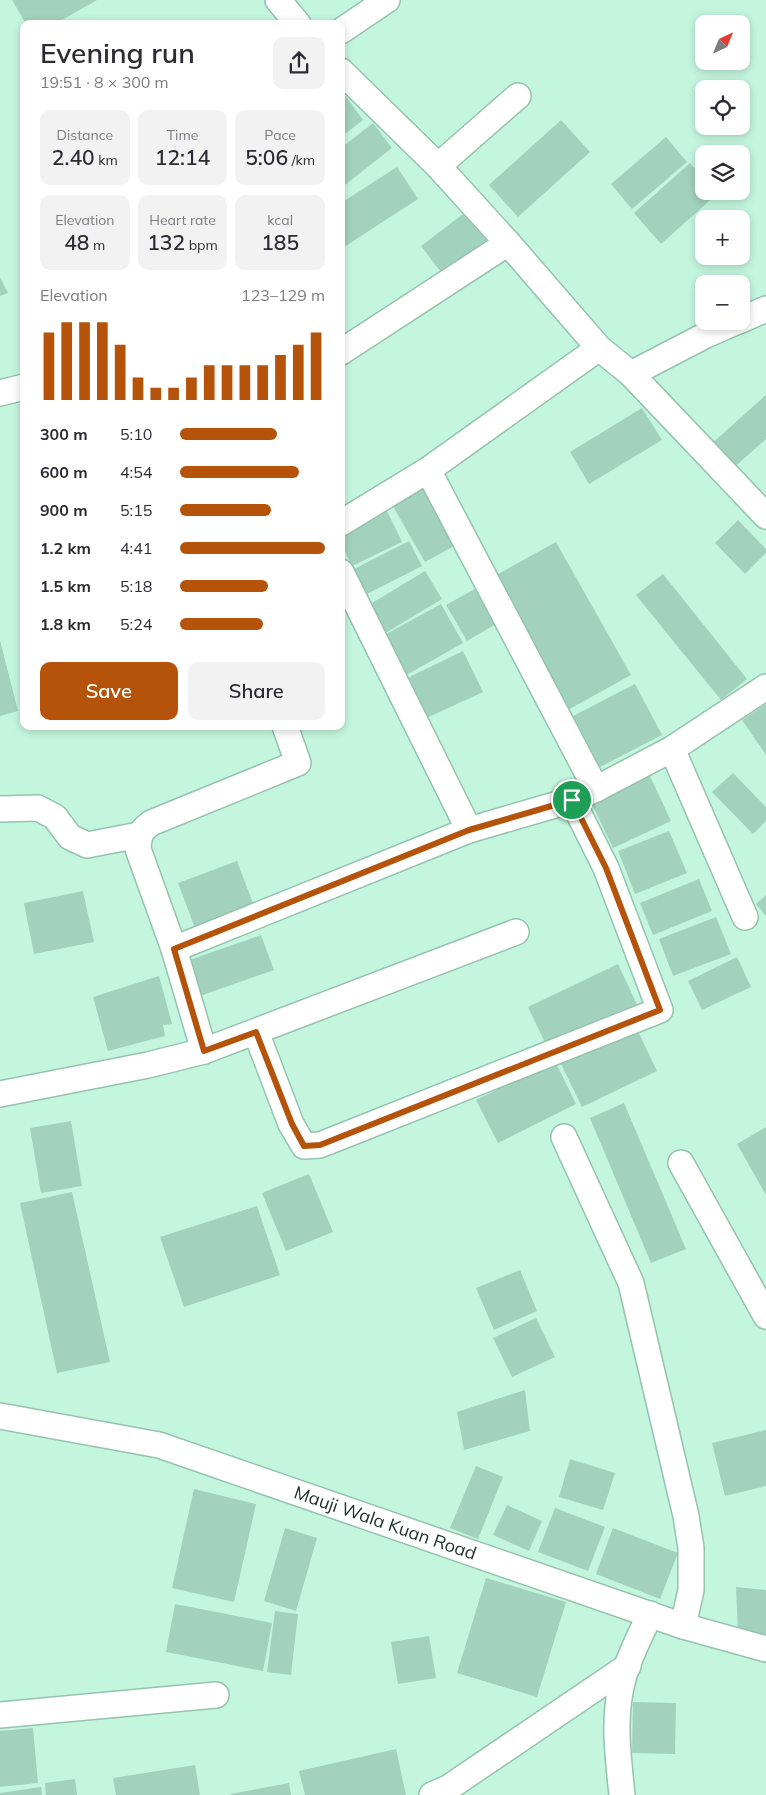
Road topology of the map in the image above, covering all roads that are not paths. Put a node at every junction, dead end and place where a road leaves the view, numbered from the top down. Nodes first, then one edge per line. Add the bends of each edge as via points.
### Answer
1 (278, 0) edge
2 (387, 0) edge
3 (295, 20) edge
4 (345, 28) edge
5 (345, 75) edge
6 (518, 96) dead end
7 (438, 166) junction
8 (508, 243) junction
9 (766, 309) edge
10 (750, 316) edge
11 (717, 330) edge
12 (599, 348) junction
13 (345, 349) edge
14 (631, 374) junction
15 (20, 388) edge
16 (0, 393) edge
17 (428, 470) junction
18 (766, 516) edge
19 (345, 521) edge
20 (345, 580) edge
21 (766, 687) edge
22 (286, 730) edge
23 (672, 750) junction
24 (596, 789) junction
25 (572, 800) junction
26 (0, 809) edge
27 (469, 830) junction
28 (139, 835) junction
29 (745, 917) dead end
30 (516, 932) dead end
31 (174, 949) junction
32 (256, 1032) junction
33 (204, 1051) junction
34 (0, 1094) edge
35 (564, 1137) dead end
36 (681, 1163) dead end
37 (766, 1316) edge
38 (0, 1416) edge
39 (650, 1614) junction
40 (683, 1626) junction
41 (766, 1648) edge
42 (628, 1666) junction
43 (216, 1695) dead end
44 (0, 1715) edge
45 (432, 1795) edge
46 (622, 1795) edge

1 - 3 street
2 - 4 street
5 - 7 street
6 - 7 street
7 - 8 street
8 - 12 street
8 - 13 street
9 - 10 street
11 - 14 street
12 - 14 street
12 - 17 street
14 - 18 street
15 - 16 street
17 - 19 street
17 - 24 street
20 - 27 street
21 - 23 street
22 - 28 street via 298,763 151,823
23 - 24 street
23 - 29 street
24 - 25 street
25 - 27 street
25 - 32 street via 606,868 660,1010 320,1145 304,1146 292,1124
26 - 28 street via 38,808 56,817 70,837 87,845
27 - 31 street
28 - 31 street via 138,849
30 - 32 street
31 - 33 street
32 - 33 street
33 - 34 street
35 - 40 street via 631,1283 691,1548 691,1590
36 - 37 street
38 - 39 street, Mauji Wala Kuan Road via 159,1445
39 - 40 street, Mauji Wala Kuan Road
39 - 42 street
40 - 41 street, Mauji Wala Kuan Road
42 - 45 street via 448,1788
42 - 46 street via 618,1704 616,1731
43 - 44 street

